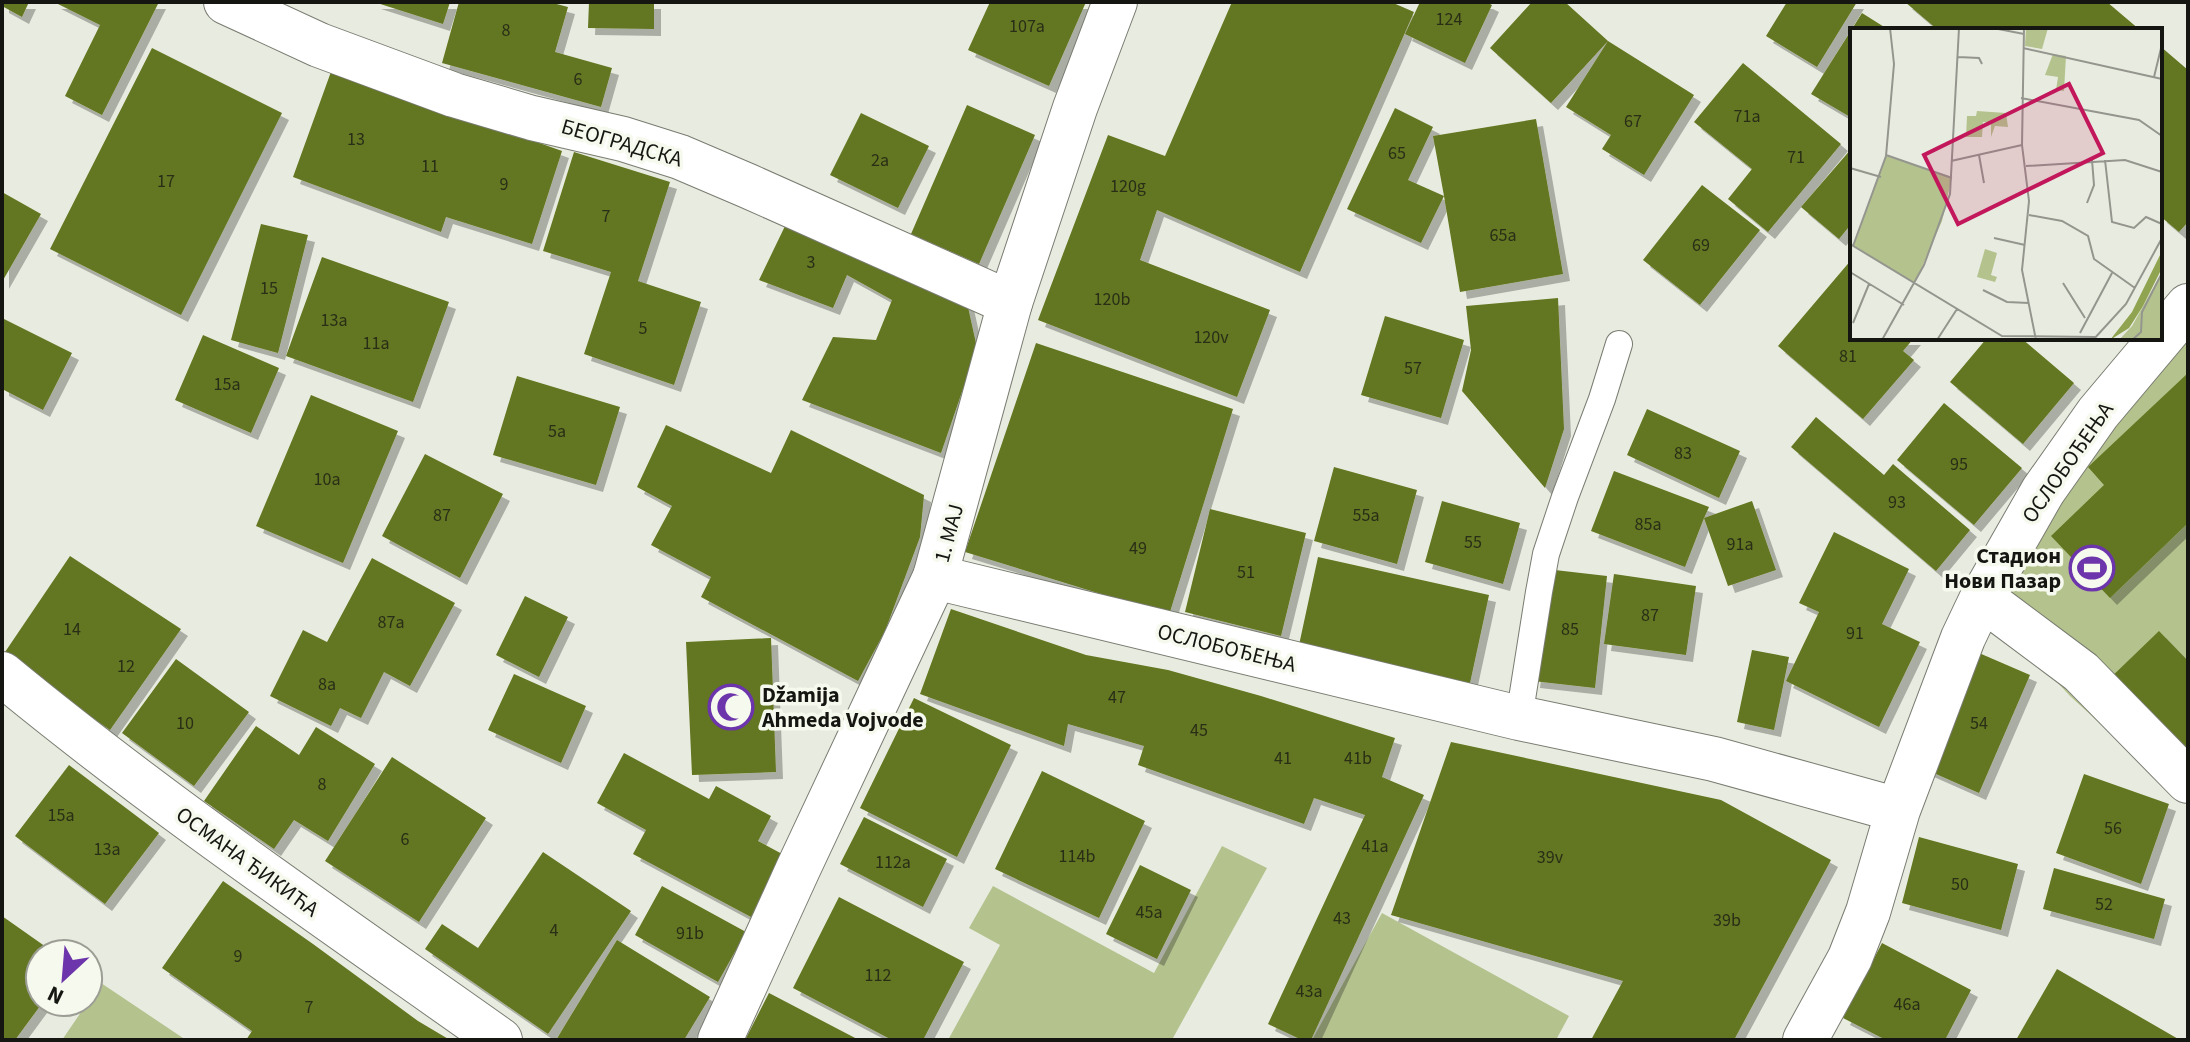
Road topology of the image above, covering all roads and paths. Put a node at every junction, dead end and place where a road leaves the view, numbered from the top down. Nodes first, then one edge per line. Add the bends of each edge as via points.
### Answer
1 (226, 2) edge
2 (1115, 2) edge
3 (1010, 303) junction
4 (2188, 306) edge
5 (2162, 338) edge
6 (2160, 340) edge
7 (1619, 344) dead end
8 (935, 577) junction
9 (1982, 598) junction
10 (2, 674) edge
11 (1519, 718) junction
12 (2188, 781) edge
13 (1898, 810) junction
14 (500, 1040) edge
15 (720, 1040) edge
16 (1805, 1040) edge

1 - 3 street, БЕОГРАДСКА via 319,45 442,91 680,157
2 - 3 street, 1. МАЈ
3 - 8 street, 1. МАЈ
4 - 5 street, ОСЛОБОЂЕЊА
6 - 9 street, ОСЛОБОЂЕЊА via 2089,426 2036,503
7 - 11 lane via 1546,554
8 - 11 street, ОСЛОБОЂЕЊА
8 - 15 street, 1. МАЈ
9 - 12 street via 2081,672
9 - 13 street, ОСЛОБОЂЕЊА
10 - 14 street, ОСМАНА ЂИКИЋА via 264,875
11 - 13 street, ОСЛОБОЂЕЊА via 1714,759
13 - 16 street, ОСЛОБОЂЕЊА via 1850,958

